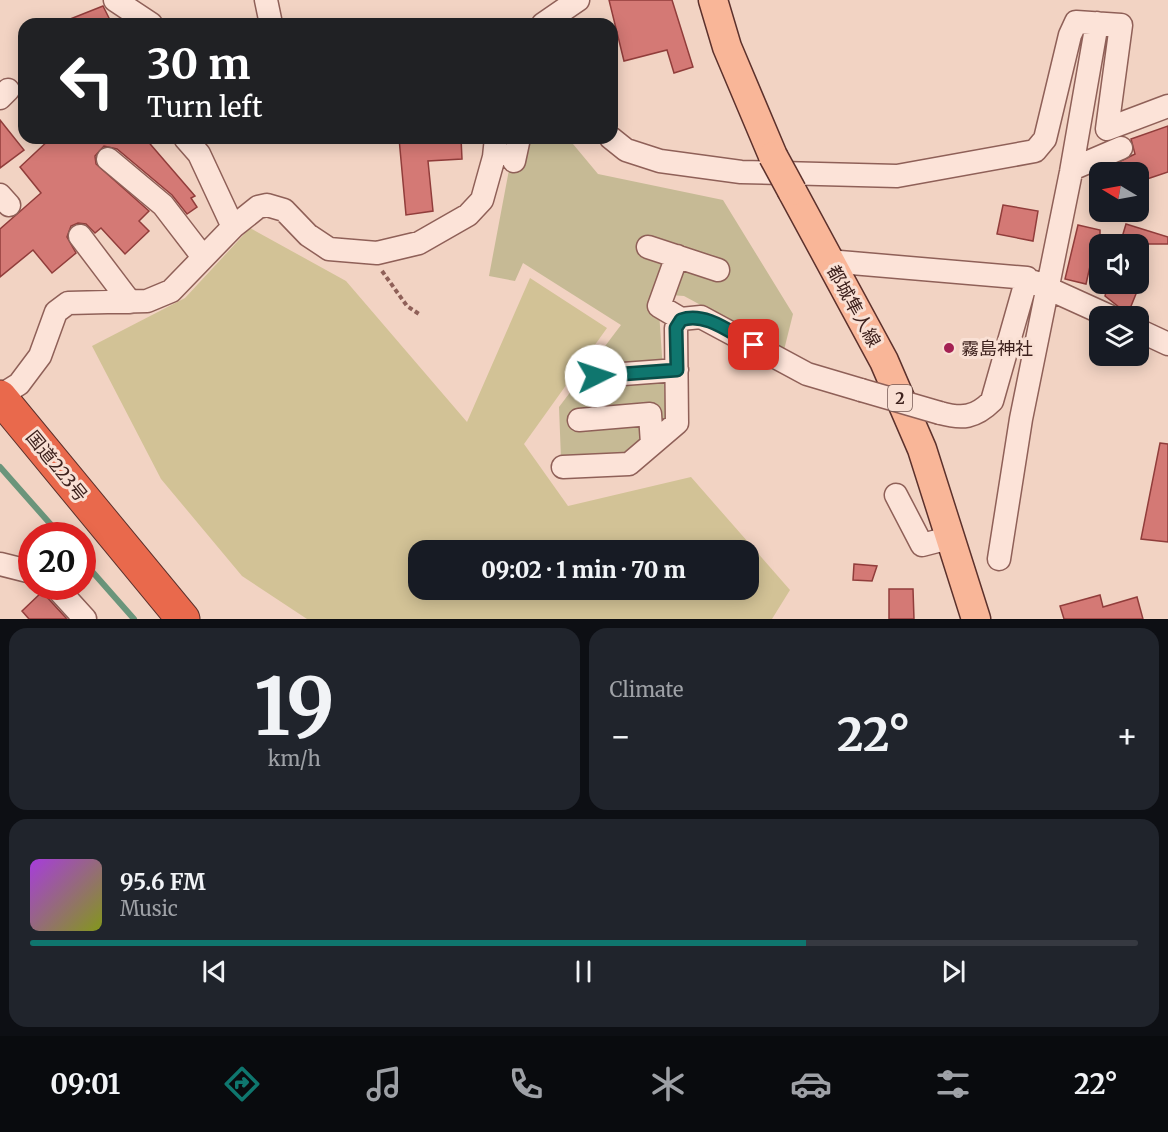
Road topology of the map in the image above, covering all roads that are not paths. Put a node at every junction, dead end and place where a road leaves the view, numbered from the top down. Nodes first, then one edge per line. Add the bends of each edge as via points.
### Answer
1 (115, 0) edge
2 (266, 0) edge
3 (578, 0) edge
4 (713, 0) edge
5 (138, 18) edge
6 (270, 18) edge
7 (552, 18) edge
8 (1097, 24) junction
9 (1168, 106) edge
10 (190, 144) edge
11 (495, 144) edge
12 (518, 144) edge
13 (618, 144) edge
14 (1121, 148) dead end
15 (108, 159) dead end
16 (514, 161) dead end
17 (1072, 169) junction
18 (233, 227) junction
19 (80, 236) dead end
20 (648, 247) dead end
21 (677, 256) junction
22 (203, 257) junction
23 (828, 261) junction
24 (718, 270) dead end
25 (1036, 283) junction
26 (130, 302) junction
27 (1089, 307) edge
28 (681, 320) junction
29 (1149, 335) edge
30 (1168, 344) edge
31 (677, 370) junction
32 (596, 376) dead end
33 (0, 396) edge
34 (579, 420) dead end
35 (652, 444) junction
36 (563, 468) dead end
37 (896, 495) dead end
38 (949, 538) junction
39 (999, 559) dead end
40 (0, 564) edge
41 (18, 568) edge
42 (68, 600) edge
43 (85, 619) edge
44 (183, 619) edge
45 (976, 619) edge

1 - 5 street
2 - 6 street
3 - 7 street
4 - 23 main road, 都城隼人線 / 2, bridge via 727,47 773,156
8 - 9 street via 1120,25 1107,129
8 - 13 street via 1076,22 1045,139 1035,151 897,176 741,172 660,161
8 - 17 street
10 - 18 street via 199,154
11 - 18 street via 482,200 468,215 419,243 377,253 329,249 308,235 284,210 267,205 258,207
12 - 16 street
14 - 17 street
15 - 22 street via 163,205
17 - 25 street
18 - 22 street
19 - 26 street
20 - 21 street
21 - 24 street
21 - 28 street via 659,306
22 - 26 street via 171,291 147,301
23 - 25 street
23 - 38 main road, 都城隼人線 / 2 via 889,370 922,449
25 - 27 street
25 - 28 street, bridge via 992,401 980,413 961,418 807,374 701,317
25 - 39 street via 1021,419
26 - 33 street via 68,303 56,312 40,356 19,384
28 - 31 street via 676,328
29 - 30 street
31 - 32 street
31 - 35 street via 677,423
33 - 44 highway, 国道223号
34 - 35 street via 650,414
35 - 36 street via 629,464
37 - 38 street via 921,545
38 - 45 main road, 都城隼人線 / 2
40 - 41 street
42 - 43 street

